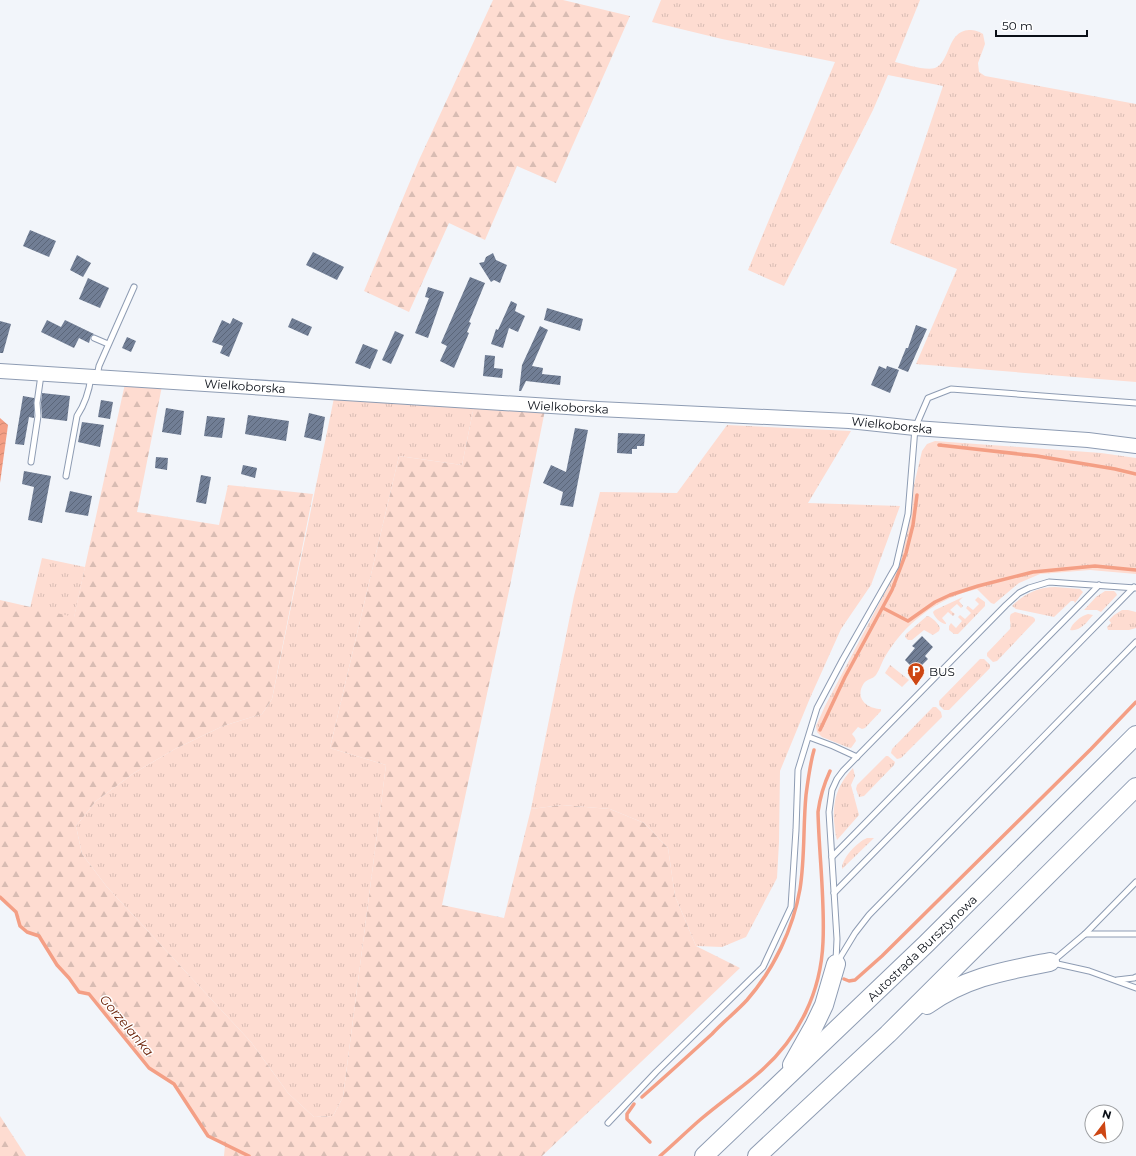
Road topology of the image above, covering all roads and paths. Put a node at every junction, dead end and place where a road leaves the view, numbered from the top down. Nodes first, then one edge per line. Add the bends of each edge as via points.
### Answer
1 (134, 287) dead end
2 (94, 338) dead end
3 (108, 344) junction
4 (0, 370) edge
5 (41, 373) junction
6 (94, 376) junction
7 (1136, 403) edge
8 (915, 428) junction
9 (1136, 446) edge
10 (31, 462) dead end
11 (66, 476) dead end
12 (1099, 585) junction
13 (1135, 588) edge
14 (1136, 642) edge
15 (1136, 735) edge
16 (808, 737) junction
17 (857, 757) junction
18 (1136, 787) edge
19 (832, 858) junction
20 (1136, 882) edge
21 (834, 893) junction
22 (1085, 934) junction
23 (1136, 934) edge
24 (1050, 962) junction
25 (836, 964) junction
26 (1136, 976) edge
27 (1116, 980) junction
28 (1136, 988) edge
29 (888, 1034) junction
30 (780, 1084) junction
31 (608, 1123) dead end
32 (704, 1156) edge
33 (757, 1156) edge

1 - 3 lane
2 - 3 lane
3 - 6 lane
4 - 5 street, Wielkoborska
5 - 6 street, Wielkoborska
5 - 10 lane
6 - 8 street, Wielkoborska via 590,408 848,420
6 - 11 lane via 77,416
7 - 8 lane via 951,389 928,398
8 - 9 street, Wielkoborska via 1088,440
8 - 16 lane via 908,514 896,566 817,708
12 - 13 lane
12 - 17 lane via 1049,582 1019,593
12 - 19 lane
13 - 21 lane
14 - 25 lane via 869,915
15 - 30 highway, Autostrada Bursztynowa via 948,923
16 - 17 lane
16 - 31 lane via 798,770 791,906 763,967
17 - 19 lane via 837,778 830,800
18 - 29 highway
19 - 21 lane
20 - 22 lane
21 - 25 lane
22 - 23 lane
22 - 24 lane
24 - 27 lane
24 - 29 highway via 997,972 952,989
25 - 30 highway via 818,1019
26 - 27 lane
27 - 28 lane
29 - 33 highway
30 - 32 highway, Autostrada Bursztynowa

